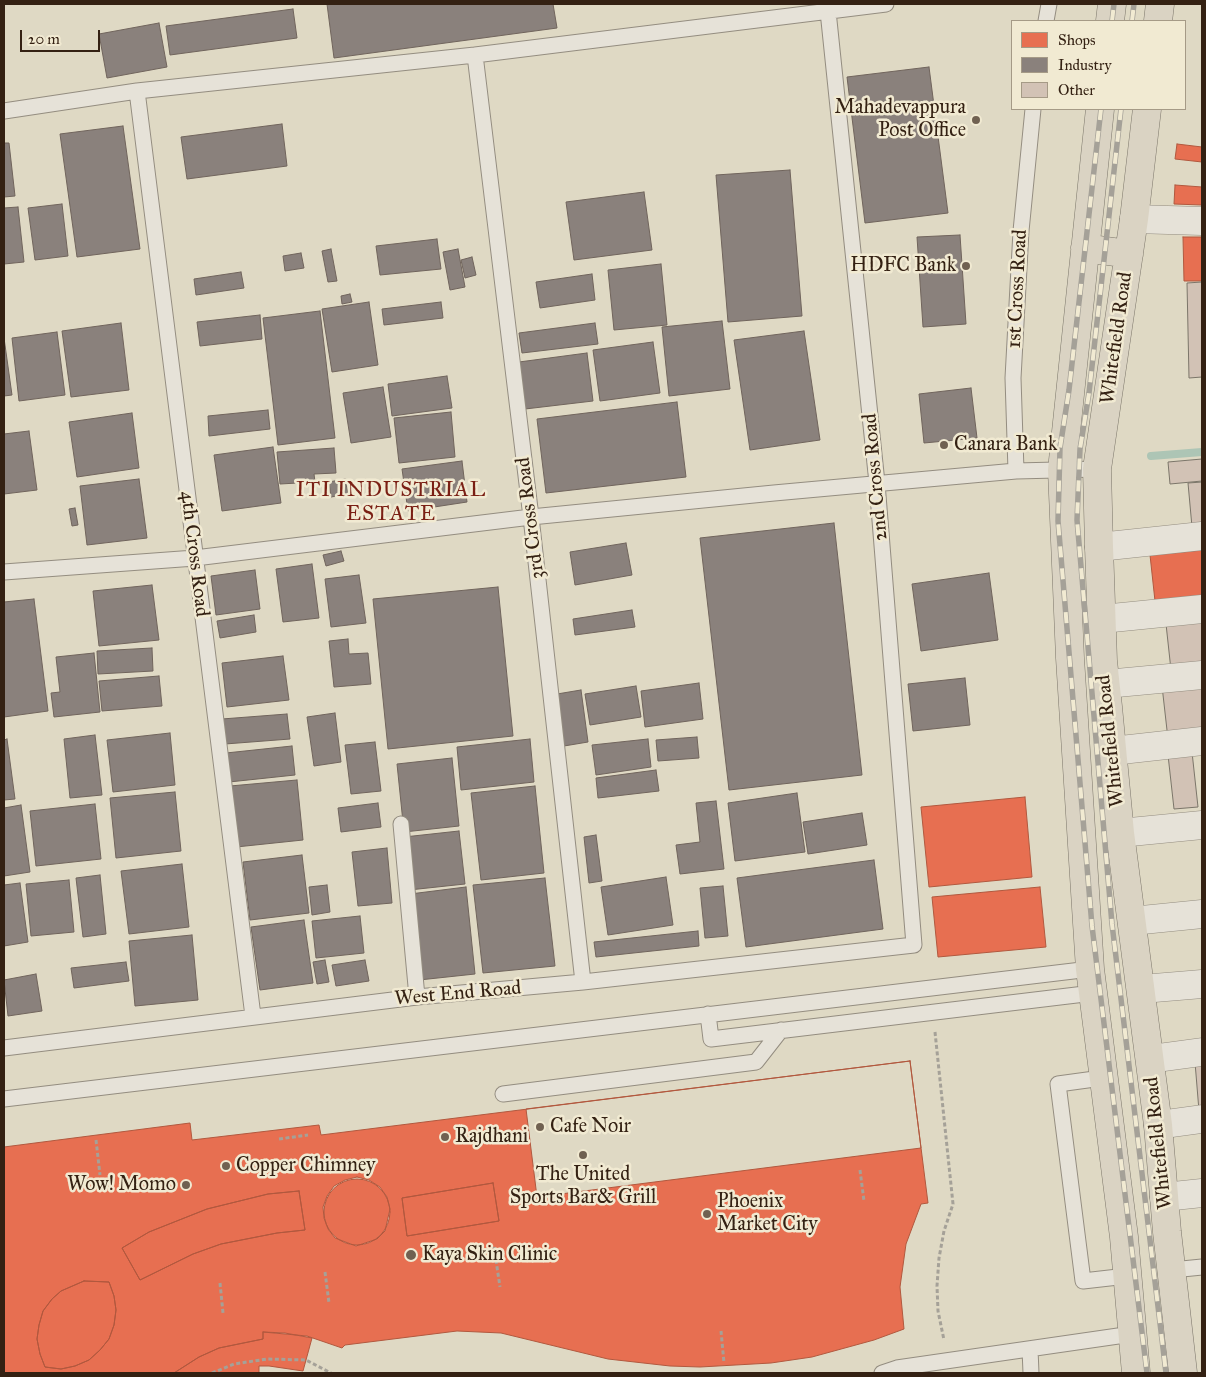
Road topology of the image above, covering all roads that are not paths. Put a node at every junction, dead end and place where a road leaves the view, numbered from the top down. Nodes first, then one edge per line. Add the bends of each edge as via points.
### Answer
1 (886, 4) edge
2 (1049, 4) edge
3 (1112, 4) edge
4 (1160, 4) edge
5 (828, 11) junction
6 (1046, 20) edge
7 (1110, 20) edge
8 (1158, 20) edge
9 (475, 55) junction
10 (137, 91) junction
11 (1034, 110) edge
12 (1100, 110) edge
13 (1148, 110) edge
14 (4, 111) edge
15 (1134, 219) junction
16 (1202, 222) edge
17 (1085, 248) junction
18 (1129, 254) junction
19 (1062, 470) junction
20 (1097, 470) junction
21 (1016, 471) junction
22 (877, 483) junction
23 (531, 517) junction
24 (1202, 536) edge
25 (1100, 547) junction
26 (195, 558) junction
27 (4, 572) edge
28 (1202, 609) edge
29 (1102, 619) junction
30 (1202, 675) edge
31 (1106, 684) junction
32 (1202, 741) edge
33 (1112, 751) junction
34 (401, 824) dead end
35 (1202, 825) edge
36 (1120, 833) junction
37 (1202, 914) edge
38 (1132, 920) junction
39 (914, 945) joint
40 (1092, 981) junction
41 (583, 982) junction
42 (1202, 984) edge
43 (1142, 989) junction
44 (417, 997) junction
45 (708, 1014) junction
46 (253, 1016) junction
47 (782, 1030) junction
48 (4, 1048) edge
49 (1202, 1052) edge
50 (1150, 1059) junction
51 (1102, 1078) junction
52 (503, 1094) dead end
53 (4, 1099) edge
54 (1202, 1119) edge
55 (1158, 1125) junction
56 (1202, 1193) edge
57 (1164, 1197) junction
58 (1202, 1267) edge
59 (1172, 1270) junction
60 (1126, 1276) junction
61 (1132, 1334) junction
62 (1030, 1349) junction
63 (897, 1370) edge
64 (882, 1373) edge
65 (1031, 1373) edge
66 (1136, 1373) edge
67 (1183, 1373) edge

1 - 5 lane
2 - 6 lane
3 - 7 main road
4 - 8 main road
5 - 9 lane
5 - 22 lane, 2nd Cross Road
9 - 10 lane
9 - 23 lane, 3rd Cross Road
10 - 14 lane
10 - 26 lane, 4th Cross Road
11 - 21 lane, 1st Cross Road via 1021,232 1013,378
12 - 17 main road, Whitefield Road
13 - 15 main road, Whitefield Road
15 - 16 street
15 - 18 main road, Whitefield Road
17 - 18 main road
17 - 19 main road, Whitefield Road
18 - 20 main road, Whitefield Road
19 - 20 lane
19 - 21 lane
19 - 40 main road, Whitefield Road via 1070,658
20 - 25 main road, Whitefield Road
21 - 22 lane
22 - 23 lane
22 - 39 lane, 2nd Cross Road
23 - 26 lane
23 - 41 lane, 3rd Cross Road
24 - 25 street
25 - 29 main road, Whitefield Road
26 - 27 lane
26 - 46 lane, 4th Cross Road
28 - 29 street
29 - 31 main road, Whitefield Road
30 - 31 street
31 - 33 main road, Whitefield Road
32 - 33 street
33 - 36 main road, Whitefield Road
34 - 44 lane
35 - 36 street
36 - 38 main road, Whitefield Road
37 - 38 street
38 - 43 main road, Whitefield Road
39 - 41 lane, West End Road
40 - 45 lane
40 - 47 lane via 933,1012
40 - 51 main road, Whitefield Road
41 - 44 lane, West End Road
42 - 43 street
43 - 50 main road, Whitefield Road
44 - 46 lane, West End Road
45 - 47 lane via 711,1039
45 - 53 lane
46 - 48 lane, West End Road
47 - 52 lane via 756,1062
49 - 50 street
50 - 55 main road, Whitefield Road
51 - 60 main road, Whitefield Road via 1124,1237
51 - 60 lane via 1058,1084 1083,1281
54 - 55 street
55 - 57 main road, Whitefield Road
56 - 57 street
57 - 59 main road, Whitefield Road
58 - 59 lane
59 - 67 main road, Whitefield Road
60 - 61 main road, Whitefield Road
61 - 62 lane
61 - 66 main road, Whitefield Road
62 - 63 lane
62 - 65 lane
63 - 64 lane

